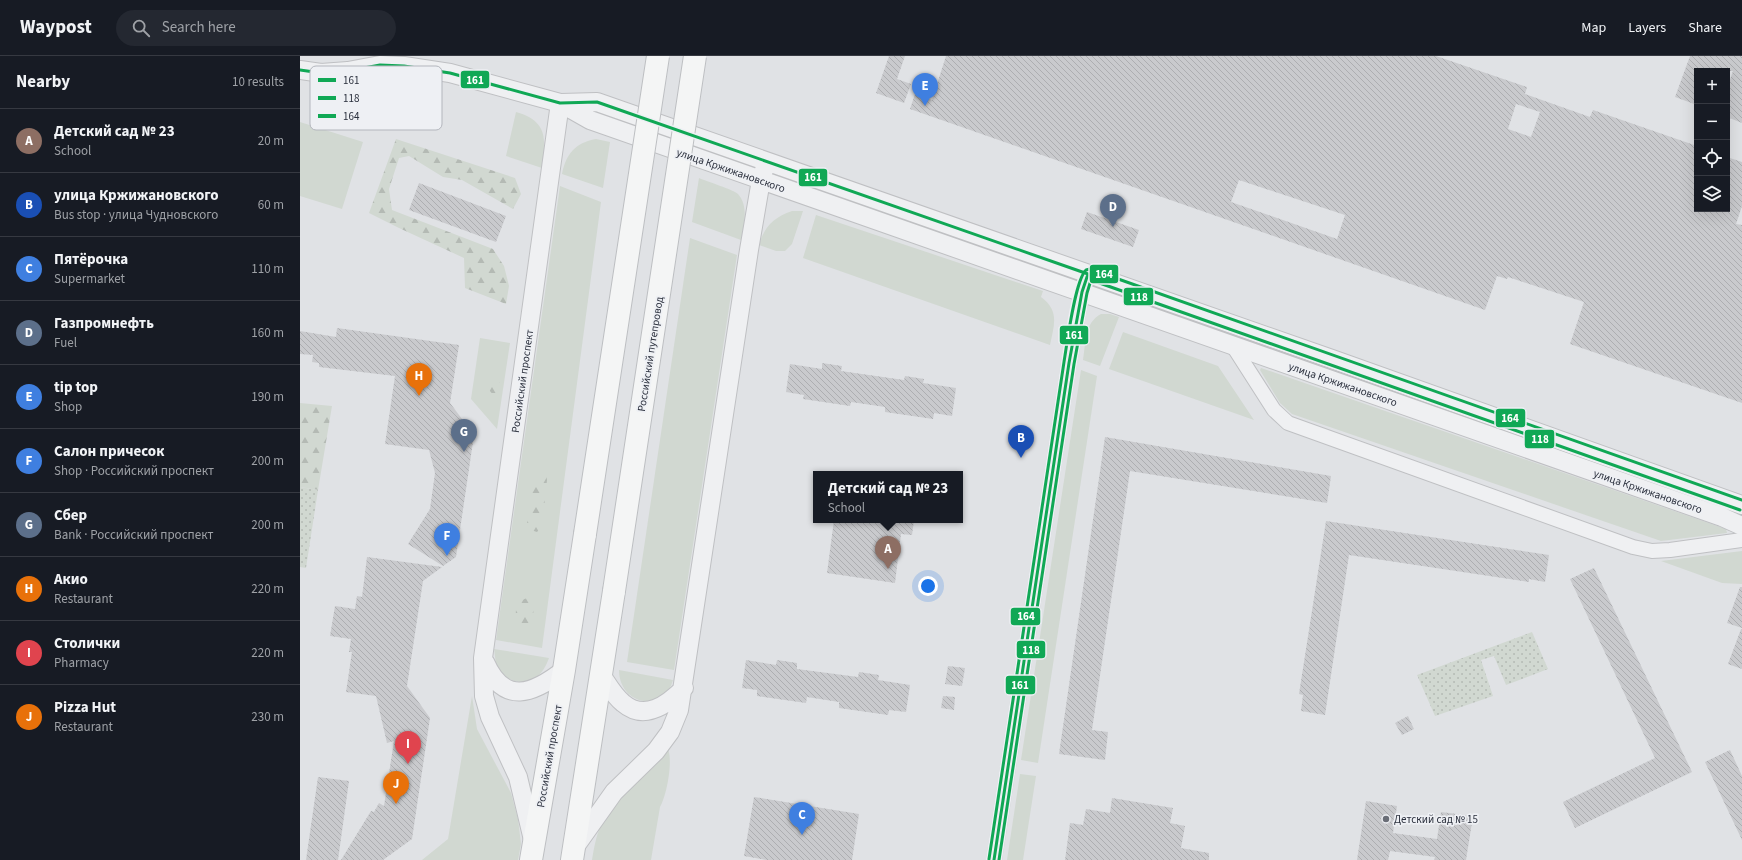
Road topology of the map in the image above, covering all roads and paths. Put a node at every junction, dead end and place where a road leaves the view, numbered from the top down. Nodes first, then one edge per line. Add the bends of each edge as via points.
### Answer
1 (658, 56) edge
2 (695, 56) edge
3 (375, 66) edge
4 (404, 66) edge
5 (300, 70) edge
6 (310, 71) edge
7 (442, 72) edge
8 (560, 103) junction
9 (767, 162) junction
10 (761, 180) junction
11 (881, 202) junction
12 (874, 220) junction
13 (1088, 274) junction
14 (1082, 292) junction
15 (1233, 346) junction
16 (1332, 359) junction
17 (1326, 378) junction
18 (1742, 505) edge
19 (1742, 526) edge
20 (1742, 540) edge
21 (482, 658) junction
22 (564, 670) junction
23 (602, 676) junction
24 (684, 688) junction
25 (532, 851) edge
26 (573, 854) edge
27 (994, 860) edge

1 - 22 main road, Российский проспект, bridge
2 - 23 main road, Российский путепровод, bridge
3 - 4 street, улица Кржижановского
5 - 6 street, улица Кржижановского
7 - 8 street, улица Кржижановского
8 - 9 street, улица Кржижановского via 597,102
8 - 10 street, улица Кржижановского via 590,120
8 - 21 street, Российский проспект
9 - 10 street
9 - 11 street, улица Кржижановского
10 - 12 street, улица Кржижановского
10 - 24 street
11 - 12 street
11 - 13 street, улица Кржижановского
12 - 14 street, улица Кржижановского
13 - 14 street
13 - 16 street, улица Кржижановского
14 - 15 street, улица Кржижановского
14 - 27 street via 1065,387
15 - 17 street, улица Кржижановского
15 - 20 street via 1274,410 1288,423 1633,547 1652,551 1670,550
16 - 17 street
16 - 18 street, улица Кржижановского
17 - 19 street, улица Кржижановского
21 - 22 street via 497,683 507,690 520,692 534,690 548,683
21 - 25 street, Российский проспект via 484,696 490,717 518,777
22 - 25 main road, Российский проспект
23 - 24 street via 616,696 637,710 650,711 662,706
23 - 26 main road
24 - 26 street via 670,732 656,751 614,792

